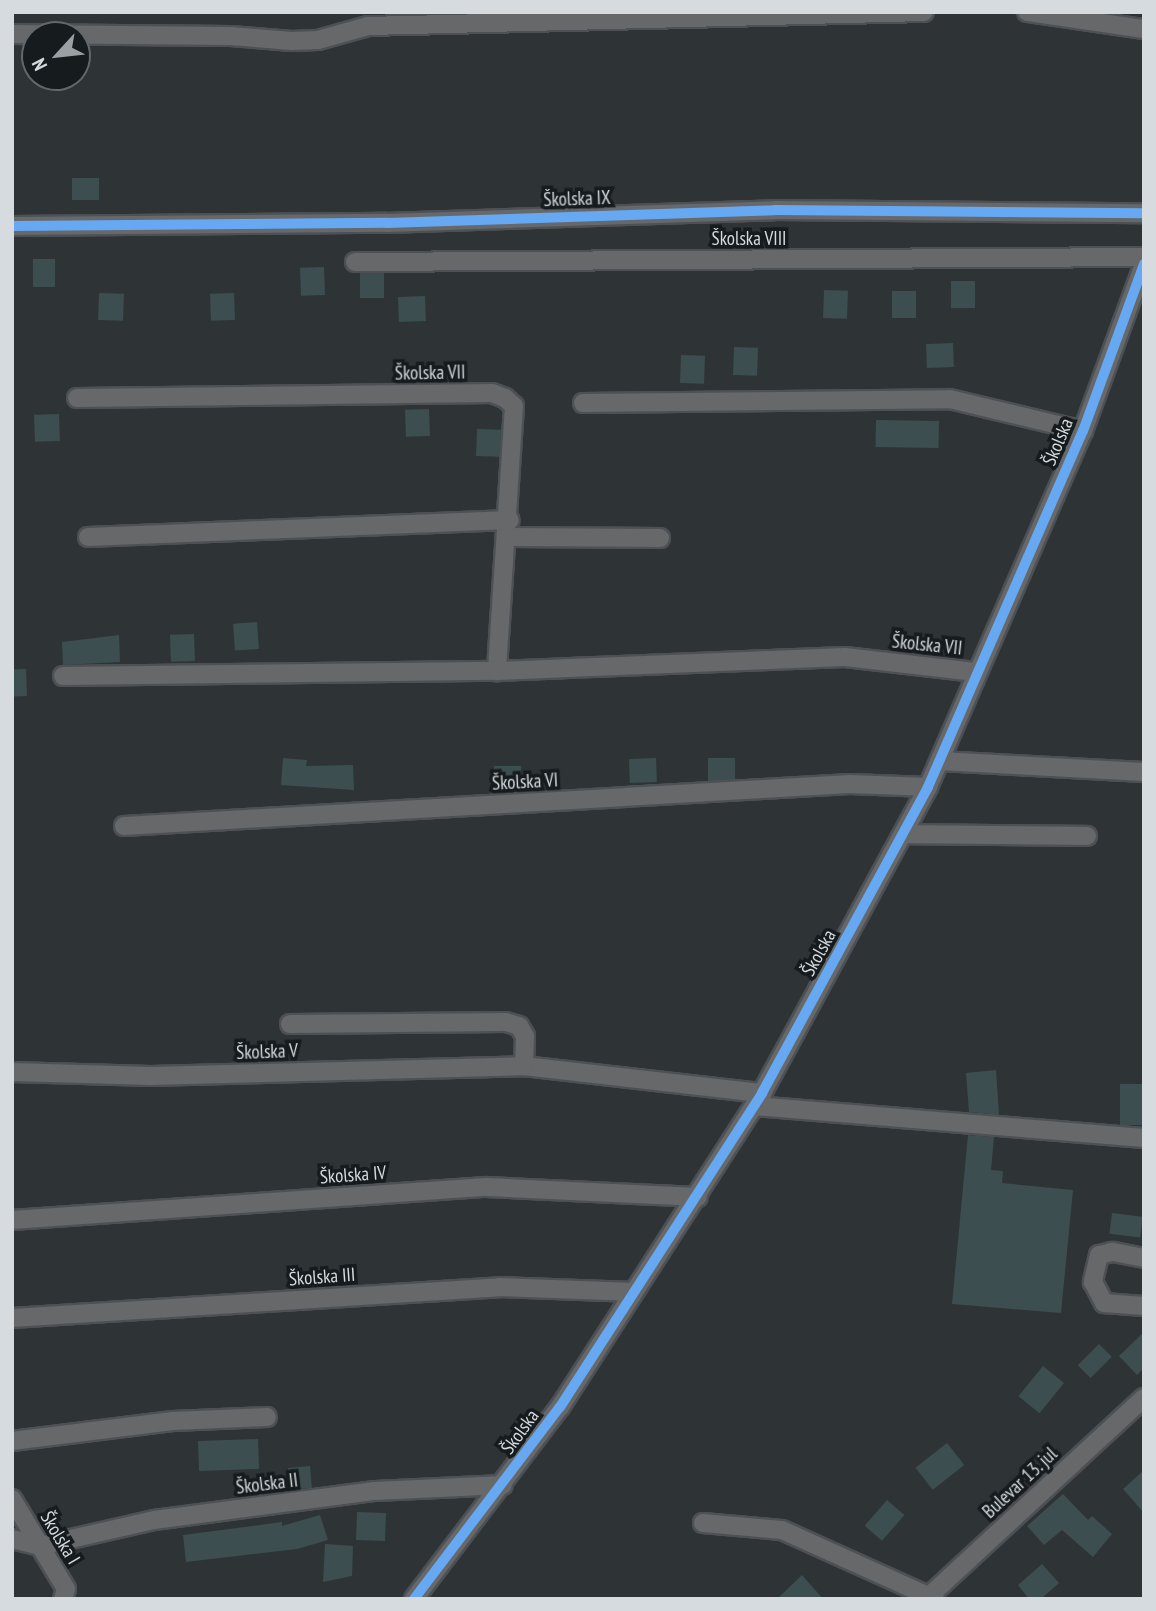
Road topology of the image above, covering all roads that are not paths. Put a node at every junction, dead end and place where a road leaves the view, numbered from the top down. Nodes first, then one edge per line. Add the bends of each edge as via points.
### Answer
1 (924, 12) edge
2 (1027, 12) edge
3 (1144, 29) edge
4 (12, 34) edge
5 (1144, 213) edge
6 (12, 226) edge
7 (1144, 257) edge
8 (355, 262) dead end
9 (1144, 264) edge
10 (78, 398) dead end
11 (583, 403) dead end
12 (1083, 431) junction
13 (509, 529) junction
14 (88, 537) dead end
15 (660, 538) dead end
16 (497, 671) junction
17 (975, 672) junction
18 (64, 676) dead end
19 (940, 761) junction
20 (1144, 772) edge
21 (928, 787) junction
22 (124, 826) dead end
23 (903, 834) junction
24 (1087, 836) dead end
25 (290, 1024) dead end
26 (524, 1066) junction
27 (12, 1072) edge
28 (759, 1100) junction
29 (1144, 1138) edge
30 (698, 1197) junction
31 (12, 1220) edge
32 (1144, 1258) edge
33 (634, 1292) junction
34 (1144, 1306) edge
35 (12, 1318) edge
36 (1144, 1398) edge
37 (267, 1417) dead end
38 (12, 1441) edge
39 (503, 1485) junction
40 (12, 1499) edge
41 (703, 1523) dead end
42 (12, 1539) edge
43 (40, 1546) junction
44 (926, 1598) edge
45 (63, 1599) edge
46 (414, 1599) edge
47 (935, 1599) edge

1 - 4 street via 368,26 318,40 292,41
2 - 3 street
5 - 6 street, Školska IX via 775,209 387,223
7 - 8 street, Školska VIII
9 - 12 street, Školska
10 - 13 street, Školska VII via 492,393 514,405
11 - 12 street via 950,399
12 - 17 street, Školska
13 - 14 street
13 - 15 street
13 - 16 street, Školska VII
16 - 17 street, Školska VII via 845,657
16 - 18 street, Školska VII
17 - 19 street, Školska
19 - 20 street
19 - 21 street, Školska
21 - 22 street, Školska VI via 850,784
21 - 23 street, Školska
23 - 24 street
23 - 28 street, Školska
25 - 26 street, Školska V via 506,1022 519,1026 525,1036
26 - 27 street, Školska V via 151,1076
26 - 28 street, Školska V
28 - 29 street, Školska V
28 - 30 street, Školska
30 - 31 street, Školska IV via 486,1187
30 - 33 street, Školska
32 - 34 street via 1112,1252 1099,1255 1093,1282 1104,1303
33 - 35 street, Školska III via 500,1287
33 - 39 street, Školska
36 - 44 street, Bulevar 13. jul
37 - 38 street via 173,1421
39 - 43 street, Školska II via 375,1491 264,1505 154,1520
39 - 46 street, Školska
40 - 43 street, Školska I
41 - 44 street via 782,1530
42 - 43 street
43 - 45 street, Školska I via 66,1589
44 - 47 street

